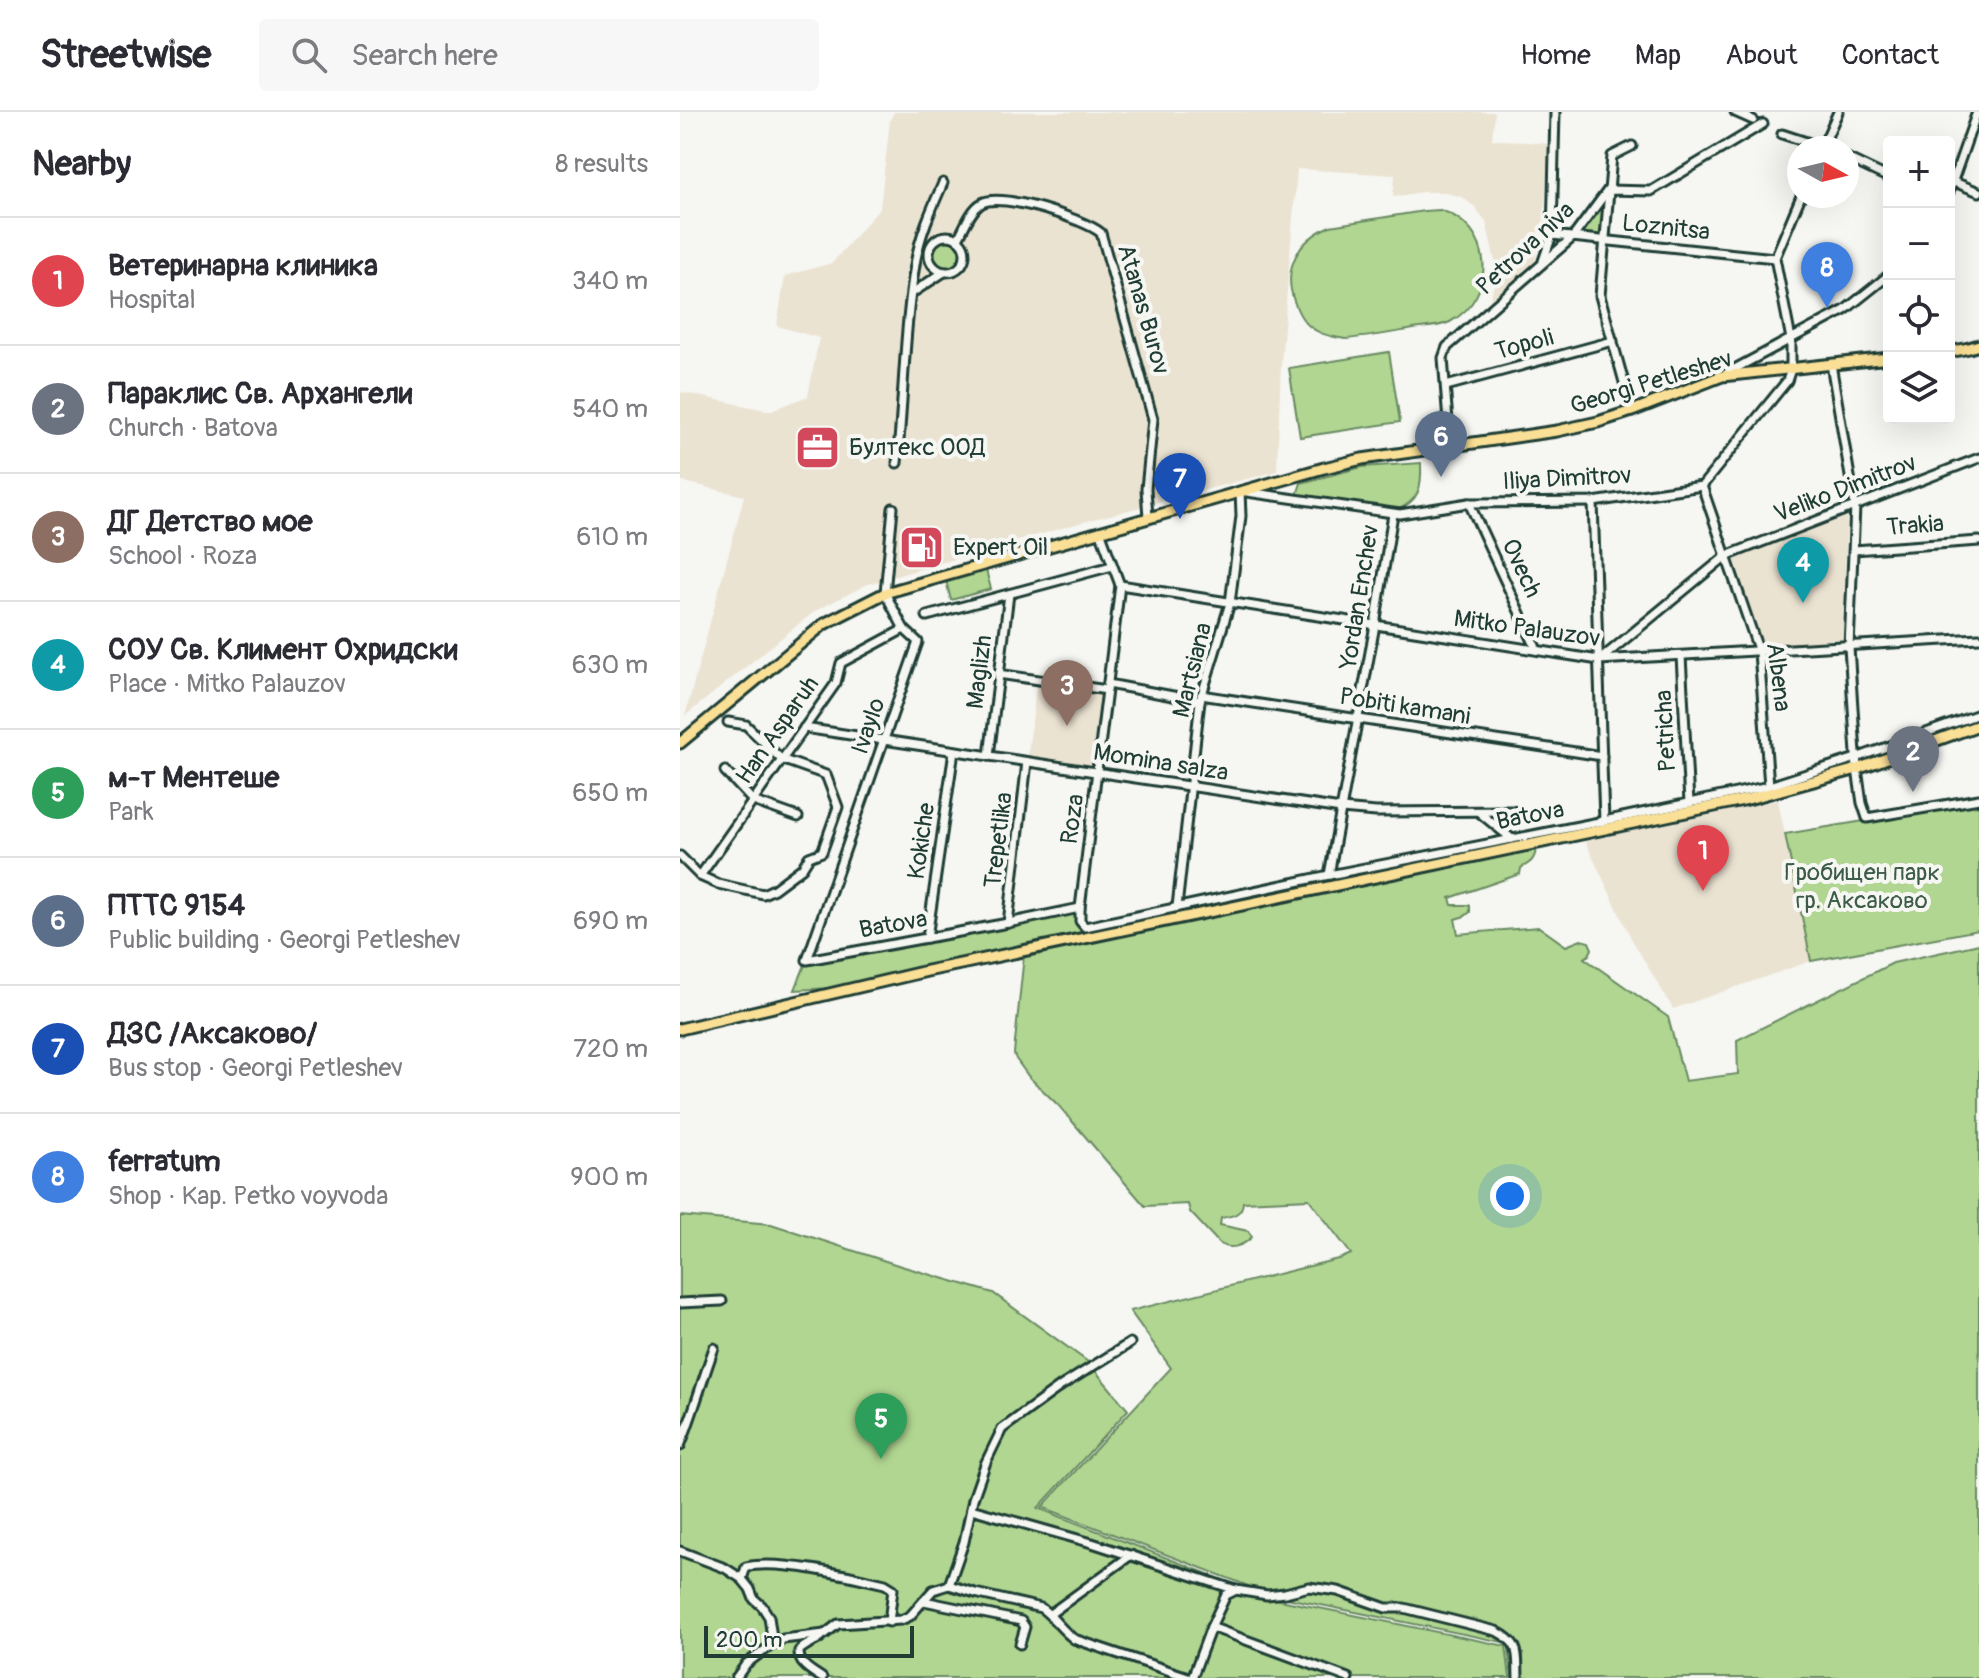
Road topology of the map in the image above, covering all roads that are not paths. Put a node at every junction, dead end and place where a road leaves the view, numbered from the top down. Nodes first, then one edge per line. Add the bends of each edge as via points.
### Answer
1 (1555, 112) edge
2 (1735, 112) edge
3 (1838, 112) edge
4 (1977, 112) edge
5 (1753, 120) dead end
6 (1763, 124) dead end
7 (1782, 134) dead end
8 (1788, 136) edge
9 (1828, 136) edge
10 (1632, 146) dead end
11 (1859, 164) edge
12 (1883, 175) edge
13 (1955, 179) edge
14 (1955, 182) edge
15 (943, 183) dead end
16 (1608, 190) junction
17 (1979, 192) edge
18 (1796, 208) edge
19 (923, 233) junction
20 (1552, 235) junction
21 (944, 236) junction
22 (1573, 237) junction
23 (958, 239) junction
24 (1605, 240) junction
25 (917, 258) junction
26 (1775, 258) junction
27 (1542, 263) junction
28 (940, 270) junction
29 (1883, 280) edge
30 (912, 293) junction
31 (1791, 339) junction
32 (1613, 341) junction
33 (1979, 345) edge
34 (1955, 351) edge
35 (1883, 359) edge
36 (1831, 364) junction
37 (1791, 369) junction
38 (1722, 376) junction
39 (1446, 386) junction
40 (1632, 411) junction
41 (1450, 447) junction
42 (1979, 458) edge
43 (897, 463) dead end
44 (1702, 486) junction
45 (1240, 491) junction
46 (1593, 502) junction
47 (1469, 503) junction
48 (1855, 506) junction
49 (893, 508) dead end
50 (1393, 514) junction
51 (1148, 517) junction
52 (1100, 531) junction
53 (1979, 541) edge
54 (1854, 550) junction
55 (1726, 556) junction
56 (1112, 566) junction
57 (1120, 585) junction
58 (885, 593) junction
59 (1009, 594) junction
60 (1230, 603) junction
61 (927, 616) dead end
62 (1375, 625) junction
63 (904, 629) junction
64 (1979, 638) edge
65 (1849, 647) junction
66 (1537, 650) junction
67 (1759, 652) junction
68 (1681, 656) junction
69 (1599, 660) junction
70 (998, 674) junction
71 (1107, 687) junction
72 (1201, 698) junction
73 (1979, 714) edge
74 (1358, 719) junction
75 (728, 722) dead end
76 (1979, 725) edge
77 (804, 728) junction
78 (884, 740) junction
79 (680, 743) edge
80 (954, 751) junction
81 (989, 756) junction
82 (1602, 756) junction
83 (781, 759) junction
84 (1027, 762) junction
85 (1857, 763) junction
86 (725, 771) dead end
87 (1098, 772) junction
88 (1769, 786) junction
89 (1190, 787) junction
90 (1979, 799) edge
91 (753, 801) junction
92 (1689, 803) junction
93 (1341, 809) junction
94 (1513, 811) dead end
95 (1479, 812) junction
96 (798, 817) dead end
97 (1604, 821) junction
98 (1512, 839) junction
99 (680, 856) edge
100 (1329, 875) junction
101 (700, 876) junction
102 (1177, 907) junction
103 (1080, 908) junction
104 (1008, 923) junction
105 (1081, 925) joint
106 (927, 938) junction
107 (807, 960) joint
108 (680, 1029) edge
109 (722, 1301) dead end
110 (680, 1303) edge
111 (1130, 1343) dead end
112 (714, 1348) dead end
113 (680, 1446) edge
114 (971, 1509) junction
115 (680, 1551) edge
116 (1131, 1555) junction
117 (742, 1579) junction
118 (949, 1585) junction
119 (1236, 1590) junction
120 (924, 1601) junction
121 (1050, 1614) junction
122 (889, 1622) junction
123 (1211, 1627) junction
124 (825, 1634) junction
125 (773, 1644) junction
126 (1020, 1644) dead end
127 (1324, 1669) junction
128 (736, 1678) edge
129 (822, 1678) edge
130 (1192, 1678) edge
131 (1320, 1678) edge
132 (1348, 1678) edge
133 (1518, 1678) edge

1 - 20 street
2 - 5 street
3 - 9 street
4 - 13 street
6 - 16 street via 1651,191
7 - 8 street
10 - 16 street via 1612,156
11 - 12 street
14 - 17 street
15 - 19 street
16 - 22 street, Petrova niva
16 - 24 street
18 - 26 street
19 - 21 street
19 - 25 street
20 - 22 street, Loznitsa
20 - 27 street
21 - 23 street
21 - 28 street via 929,253
22 - 24 street, Loznitsa
22 - 27 street, Petrova niva
23 - 28 street via 965,249 964,261 955,270
23 - 51 street, Atanas Burov via 978,206 995,200 1041,207 1101,233 1153,419
24 - 26 street, Loznitsa
24 - 32 street via 1600,296
25 - 28 street
25 - 30 street
26 - 31 street
27 - 39 street, Petrova niva via 1447,347
28 - 30 street
29 - 31 street via 1845,310
30 - 43 street
31 - 37 street
31 - 38 street
32 - 39 street, Topoli
32 - 40 street
33 - 34 main road
35 - 36 main road, Georgi Petleshev
36 - 37 main road, Georgi Petleshev
36 - 48 street
37 - 38 main road, Georgi Petleshev
37 - 44 street via 1787,381
38 - 40 main road, Georgi Petleshev
39 - 41 street, Petrova niva
40 - 41 main road, Georgi Petleshev via 1557,431
41 - 45 main road, Georgi Petleshev via 1362,459
42 - 48 street, Veliko Dimitrov
44 - 46 street, Iliya Dimitrov
44 - 55 street, Albena
45 - 50 street, Iliya Dimitrov
45 - 51 main road, Georgi Petleshev
45 - 60 street, Martsiana
46 - 47 street, Iliya Dimitrov
46 - 69 street
47 - 50 street, Iliya Dimitrov
47 - 66 street, Ovech
48 - 54 street
48 - 55 street, Veliko Dimitrov
49 - 58 street
50 - 62 street, Yordan Enchev
51 - 52 main road, Georgi Petleshev
52 - 56 street, Roza
52 - 58 main road, Georgi Petleshev
53 - 54 street, Trakia
54 - 65 street
55 - 67 street, Albena
55 - 69 street, Veliko Dimitrov
56 - 57 street, Roza
56 - 59 street
57 - 60 street, Mitko Palauzov
57 - 71 street, Roza
58 - 63 street, Ivaylo
58 - 79 main road, Georgi Petleshev via 824,624
59 - 61 street
59 - 70 street, Maglizh
60 - 62 street, Mitko Palauzov
60 - 72 street, Martsiana
62 - 66 street, Mitko Palauzov
62 - 74 street, Yordan Enchev
63 - 77 street, Han Asparuh via 841,663 836,683
63 - 78 street, Ivaylo via 918,642
64 - 65 street, Mitko Palauzov
65 - 67 street, Mitko Palauzov
65 - 85 street
66 - 69 street, Mitko Palauzov
67 - 68 street, Mitko Palauzov
67 - 88 street, Albena
68 - 69 street, Mitko Palauzov
68 - 92 street, Petricha
69 - 82 street
70 - 71 street
70 - 81 street, Maglizh
71 - 72 street, Pobiti kamani
71 - 87 street, Roza
72 - 74 street, Pobiti kamani
72 - 89 street, Martsiana
73 - 85 street, Batova
74 - 82 street, Pobiti kamani
74 - 93 street, Yordan Enchev
75 - 83 street via 746,725
76 - 85 main road
77 - 78 street, Momina salza
77 - 83 street, Han Asparuh
78 - 80 street, Momina salza
78 - 107 street, Ivaylo
80 - 81 street, Momina salza
80 - 106 street, Kokiche
81 - 84 street, Momina salza
82 - 97 street
83 - 91 street, Han Asparuh
83 - 101 street via 826,775 837,811 822,852 766,893
84 - 87 street, Momina salza
84 - 104 street, Trepetlika
85 - 88 street, Batova
85 - 90 street via 1867,818
85 - 108 main road via 1748,799 927,971
86 - 91 street
87 - 89 street, Momina salza
87 - 103 street, Roza
88 - 92 street, Batova
89 - 93 street, Momina salza
89 - 102 street, Martsiana
91 - 96 street
91 - 101 street, Han Asparuh
92 - 97 street, Batova
93 - 95 street, Momina salza
93 - 100 street, Yordan Enchev
94 - 95 street, Momina salza
95 - 98 street
97 - 98 street, Batova
98 - 100 street, Batova
99 - 101 street
100 - 102 street, Batova
102 - 105 street, Batova
103 - 104 street, Batova
103 - 105 street, Roza
104 - 106 street, Batova
106 - 107 street, Batova
109 - 110 street
111 - 114 street via 1002,1429
112 - 113 street
114 - 116 street
114 - 118 street
115 - 117 street
116 - 119 street
116 - 121 street
117 - 122 street via 746,1567 775,1565 885,1584 893,1589
117 - 125 street via 769,1617
118 - 120 street via 928,1593
118 - 121 street
119 - 123 street via 1226,1595
119 - 133 street via 1267,1595 1309,1587 1338,1591 1386,1608 1496,1631 1516,1648
120 - 122 street via 910,1616
120 - 126 street via 1021,1621 1025,1627
121 - 130 street via 1074,1639
122 - 124 street via 838,1624
123 - 127 street
123 - 130 street
124 - 125 street
124 - 129 street via 803,1646 798,1658
125 - 128 street
127 - 131 street
127 - 132 street

